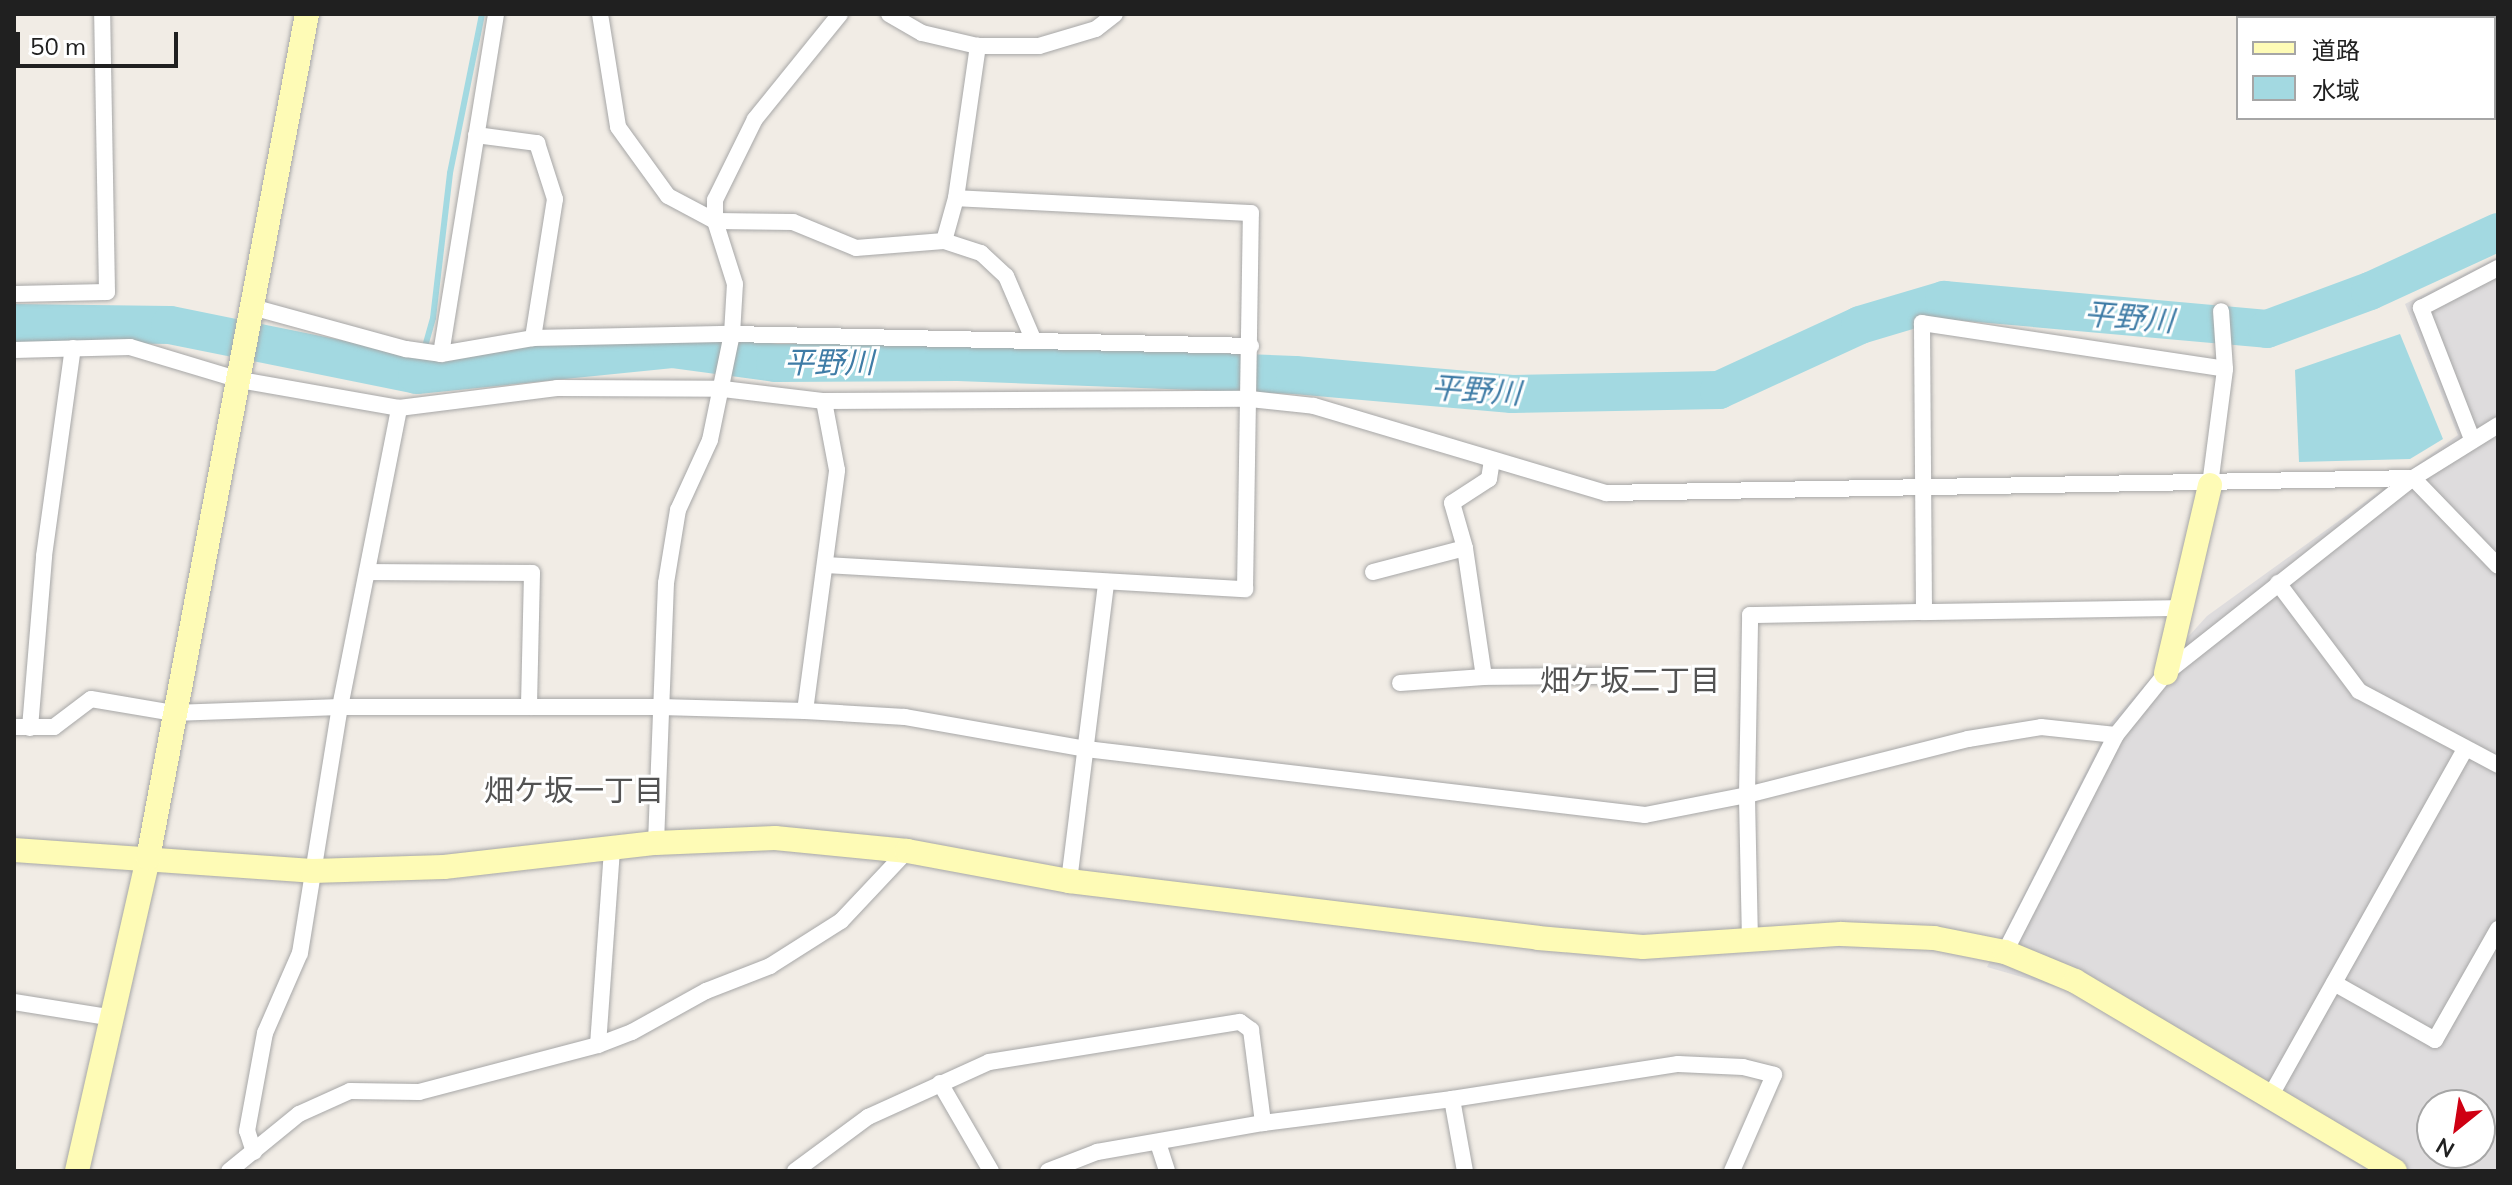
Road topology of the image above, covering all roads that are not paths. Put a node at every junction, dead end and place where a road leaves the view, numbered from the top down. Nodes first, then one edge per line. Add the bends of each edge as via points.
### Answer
1 (102, 14) edge
2 (307, 14) edge
3 (496, 14) edge
4 (600, 14) edge
5 (840, 14) edge
6 (889, 14) edge
7 (1115, 14) edge
8 (978, 46) junction
9 (476, 135) junction
10 (956, 198) junction
11 (715, 221) junction
12 (944, 241) junction
13 (2498, 268) edge
14 (14, 294) edge
15 (2221, 311) dead end
16 (250, 312) junction
17 (732, 334) junction
18 (533, 338) junction
19 (1033, 339) junction
20 (1251, 346) junction
21 (73, 348) junction
22 (14, 350) edge
23 (441, 354) junction
24 (2225, 369) junction
25 (241, 374) junction
26 (723, 389) junction
27 (1250, 399) junction
28 (824, 401) junction
29 (399, 408) junction
30 (2498, 425) edge
31 (2472, 439) junction
32 (1492, 460) junction
33 (2413, 478) junction
34 (2210, 485) junction
35 (1925, 489) junction
36 (1465, 548) junction
37 (825, 565) junction
38 (2498, 566) edge
39 (367, 572) junction
40 (1373, 572) dead end
41 (1106, 583) junction
42 (2278, 583) junction
43 (2179, 608) junction
44 (1924, 612) junction
45 (2166, 673) junction
46 (1609, 676) dead end
47 (1484, 677) junction
48 (1400, 683) dead end
49 (340, 707) junction
50 (529, 707) junction
51 (660, 707) junction
52 (805, 711) junction
53 (173, 713) junction
54 (22, 728) edge
55 (2116, 735) junction
56 (1086, 749) junction
57 (2465, 749) junction
58 (2498, 765) edge
59 (1747, 795) junction
60 (656, 843) junction
61 (612, 849) junction
62 (14, 850) edge
63 (907, 851) junction
64 (148, 858) junction
65 (312, 871) junction
66 (1069, 881) junction
67 (2498, 929) edge
68 (1750, 941) junction
69 (2005, 952) junction
70 (2334, 983) junction
71 (14, 1002) edge
72 (114, 1018) junction
73 (598, 1045) junction
74 (940, 1083) junction
75 (2271, 1095) junction
76 (1452, 1099) junction
77 (1263, 1123) junction
78 (1158, 1143) junction
79 (254, 1152) junction
80 (77, 1171) edge
81 (229, 1171) edge
82 (795, 1171) edge
83 (991, 1171) edge
84 (1048, 1171) edge
85 (1167, 1171) edge
86 (1465, 1171) edge
87 (1732, 1171) edge
88 (2395, 1171) edge

1 - 14 street via 107,292
2 - 16 street
3 - 9 street
4 - 11 street via 618,127 668,196
5 - 11 street via 755,119 715,200
6 - 8 street via 922,33
7 - 8 street via 1096,29 1039,46
8 - 10 street
9 - 18 street via 537,143 555,199
9 - 23 street
10 - 12 street
10 - 20 street via 1251,213
11 - 12 street via 793,222 856,248
11 - 17 street via 735,284
12 - 19 street via 981,253 1006,276
13 - 31 street via 2421,308
15 - 24 street
16 - 23 street
16 - 25 street
17 - 18 street
17 - 19 street
17 - 26 street
18 - 23 street
19 - 20 street
20 - 27 street
21 - 22 street
21 - 25 street via 130,347
21 - 54 street
24 - 34 street
24 - 35 street via 1922,323
25 - 29 street
25 - 53 street
26 - 28 street
26 - 29 street via 557,388
26 - 51 street via 710,440 678,510 666,583
27 - 28 street
27 - 32 street via 1314,406
27 - 41 street via 1245,589
28 - 37 street via 837,470
29 - 39 street
30 - 31 street
31 - 33 street
32 - 35 street via 1606,493
32 - 36 street via 1489,479 1452,503
33 - 34 street
33 - 38 street
33 - 42 street
34 - 35 street
34 - 43 street
35 - 44 street
36 - 40 street
36 - 47 street
37 - 41 street
37 - 52 street
39 - 49 street
39 - 50 street via 532,573
41 - 56 street
42 - 45 street
42 - 57 street via 2359,691
43 - 44 street
43 - 45 street
44 - 59 street via 1750,615
45 - 55 street
46 - 47 street
47 - 48 street
49 - 50 street
49 - 53 street
49 - 65 street
50 - 51 street
51 - 52 street
51 - 60 street
52 - 56 street via 905,717
53 - 54 street via 91,699 54,727
53 - 64 street
55 - 59 street via 2041,727 1982,736
55 - 69 street
56 - 59 street via 1645,815
56 - 66 street
57 - 58 street
57 - 70 street
59 - 68 street
60 - 61 street
60 - 63 street via 775,838
61 - 65 street via 444,867
61 - 73 street
62 - 64 street
63 - 66 street
63 - 73 street via 841,921 818,936 770,966
64 - 65 street
64 - 72 street
65 - 79 street via 300,953 265,1033 247,1131
66 - 68 street via 1538,938 1643,947
67 - 70 street via 2435,1040
68 - 69 street via 1841,934 1934,938
69 - 75 street via 2075,981
70 - 75 street
71 - 72 street
72 - 80 street
73 - 79 street via 419,1092 350,1091 299,1114
74 - 77 street via 989,1062 1240,1022 1251,1030
74 - 82 street via 868,1117
74 - 83 street
75 - 88 street
76 - 77 street
76 - 86 street
76 - 87 street via 1678,1064 1743,1067 1774,1075
77 - 78 street
78 - 84 street via 1097,1152
78 - 85 street
79 - 81 street

